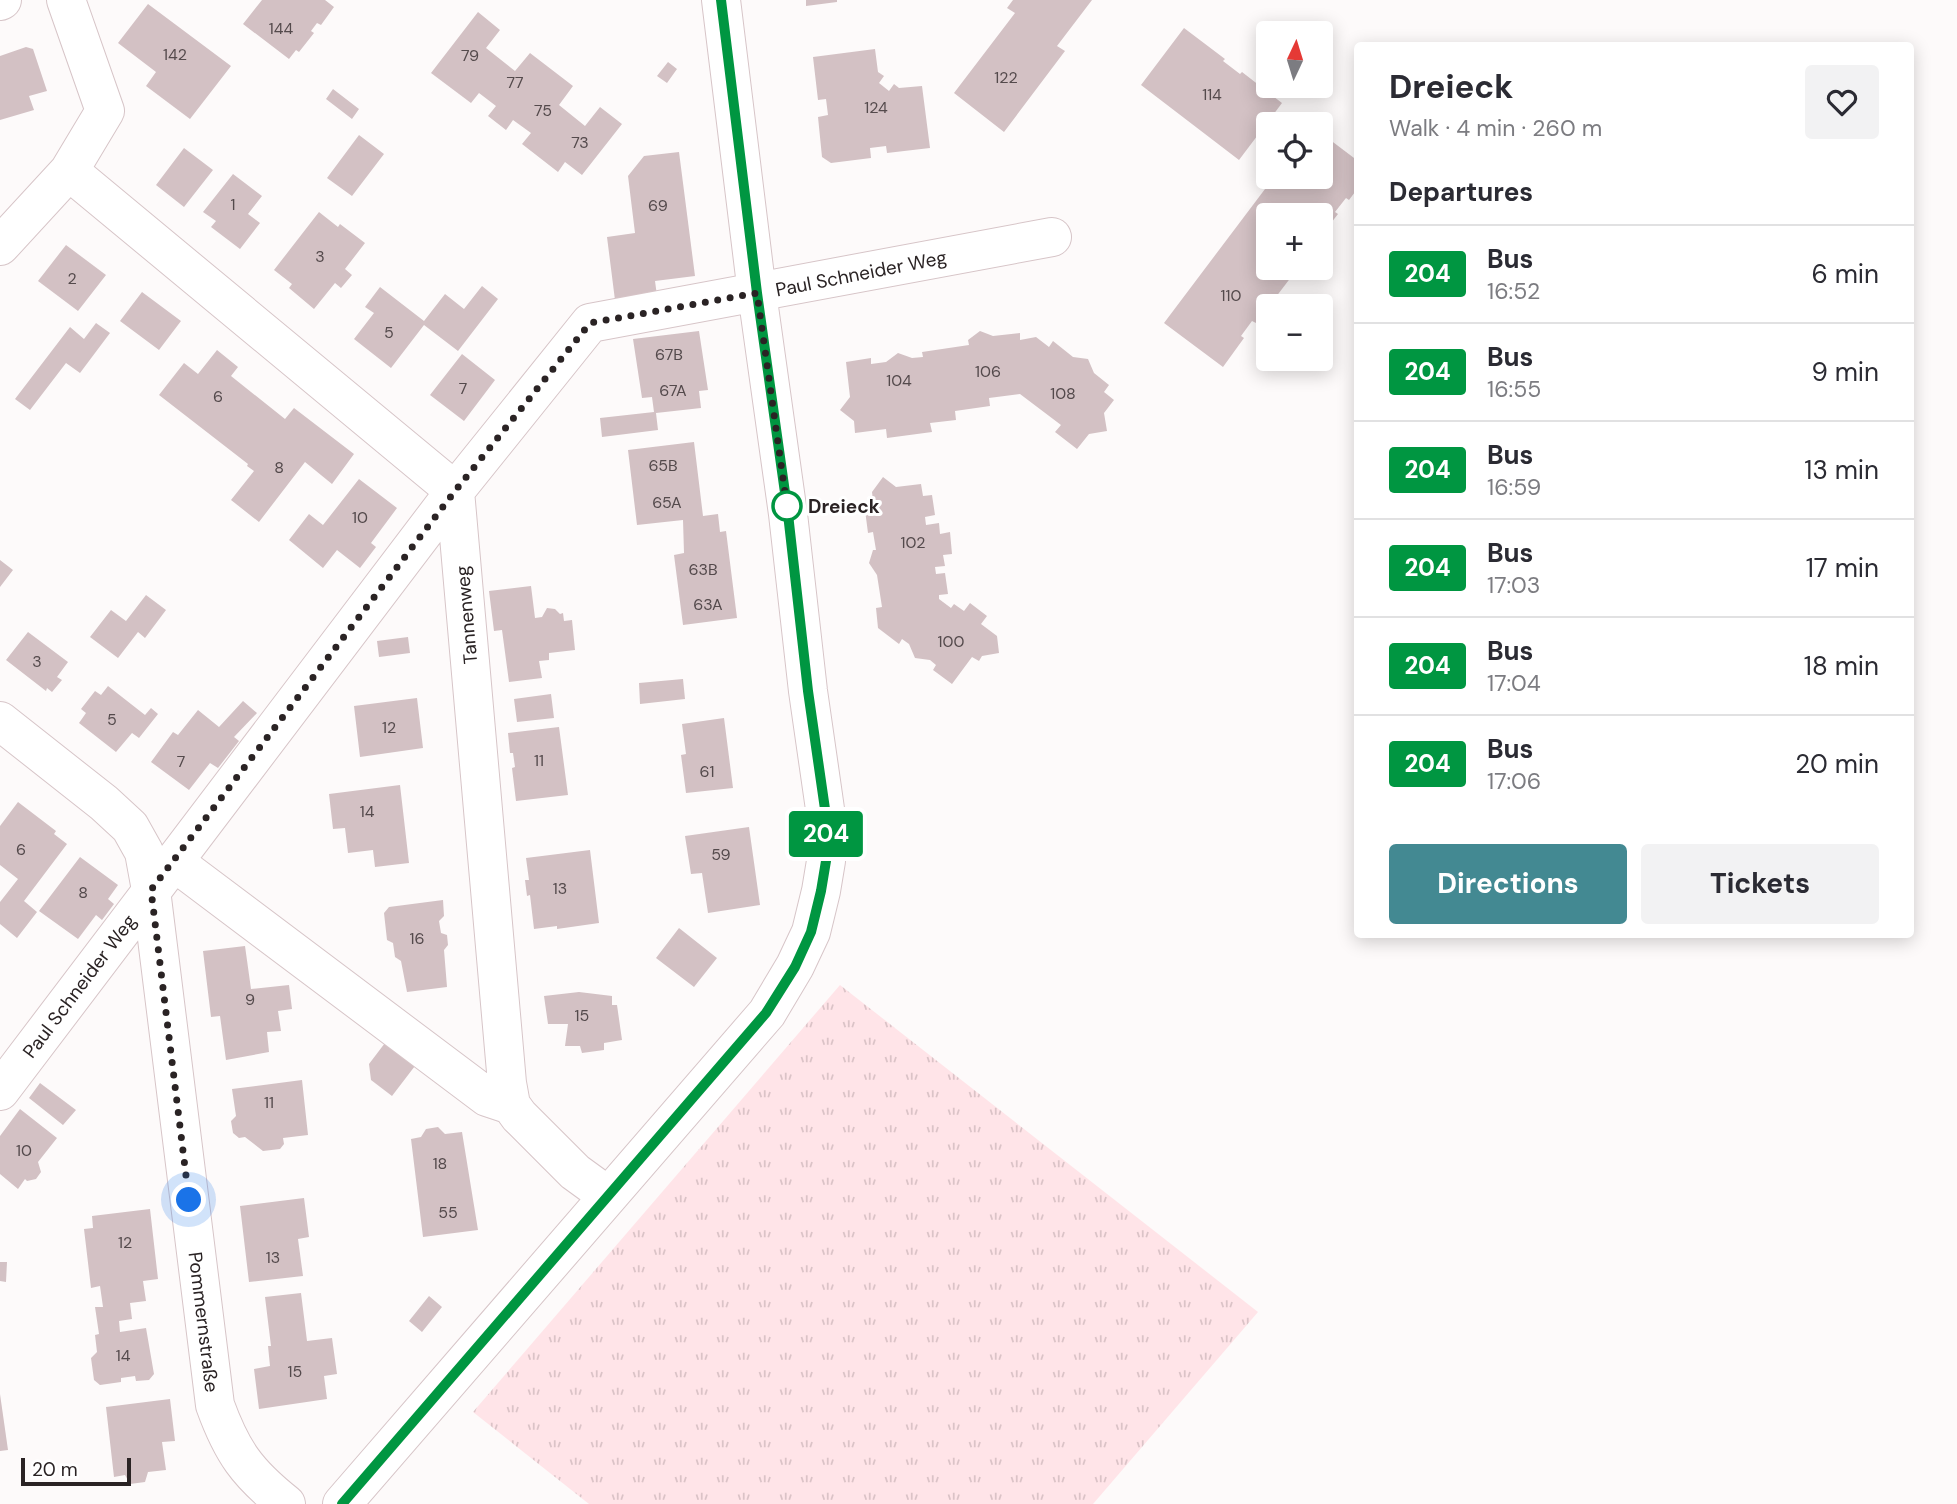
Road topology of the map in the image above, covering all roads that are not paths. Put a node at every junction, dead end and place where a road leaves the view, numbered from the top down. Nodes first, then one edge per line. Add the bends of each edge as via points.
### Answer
1 (66, 0) edge
2 (721, 0) edge
3 (69, 171) junction
4 (1052, 237) dead end
5 (0, 246) edge
6 (757, 293) junction
7 (455, 491) junction
8 (0, 721) edge
9 (161, 876) junction
10 (0, 1091) edge
11 (511, 1105) junction
12 (608, 1196) junction
13 (286, 1504) edge
14 (342, 1504) edge

1 - 3 street via 105,111
2 - 6 street
3 - 5 street
3 - 7 street
4 - 6 street, Paul Schneider Weg
6 - 7 street, Paul Schneider Weg via 590,323
6 - 12 street via 826,816 826,861 811,932 766,1013
7 - 9 street, Paul Schneider Weg
7 - 11 street, Tannenweg
8 - 9 street, Pommernstraße via 130,827
9 - 10 street, Paul Schneider Weg
9 - 11 street via 189,873 487,1097
9 - 13 street, Pommernstraße via 215,1405 242,1462
11 - 12 street via 575,1172
12 - 14 street

